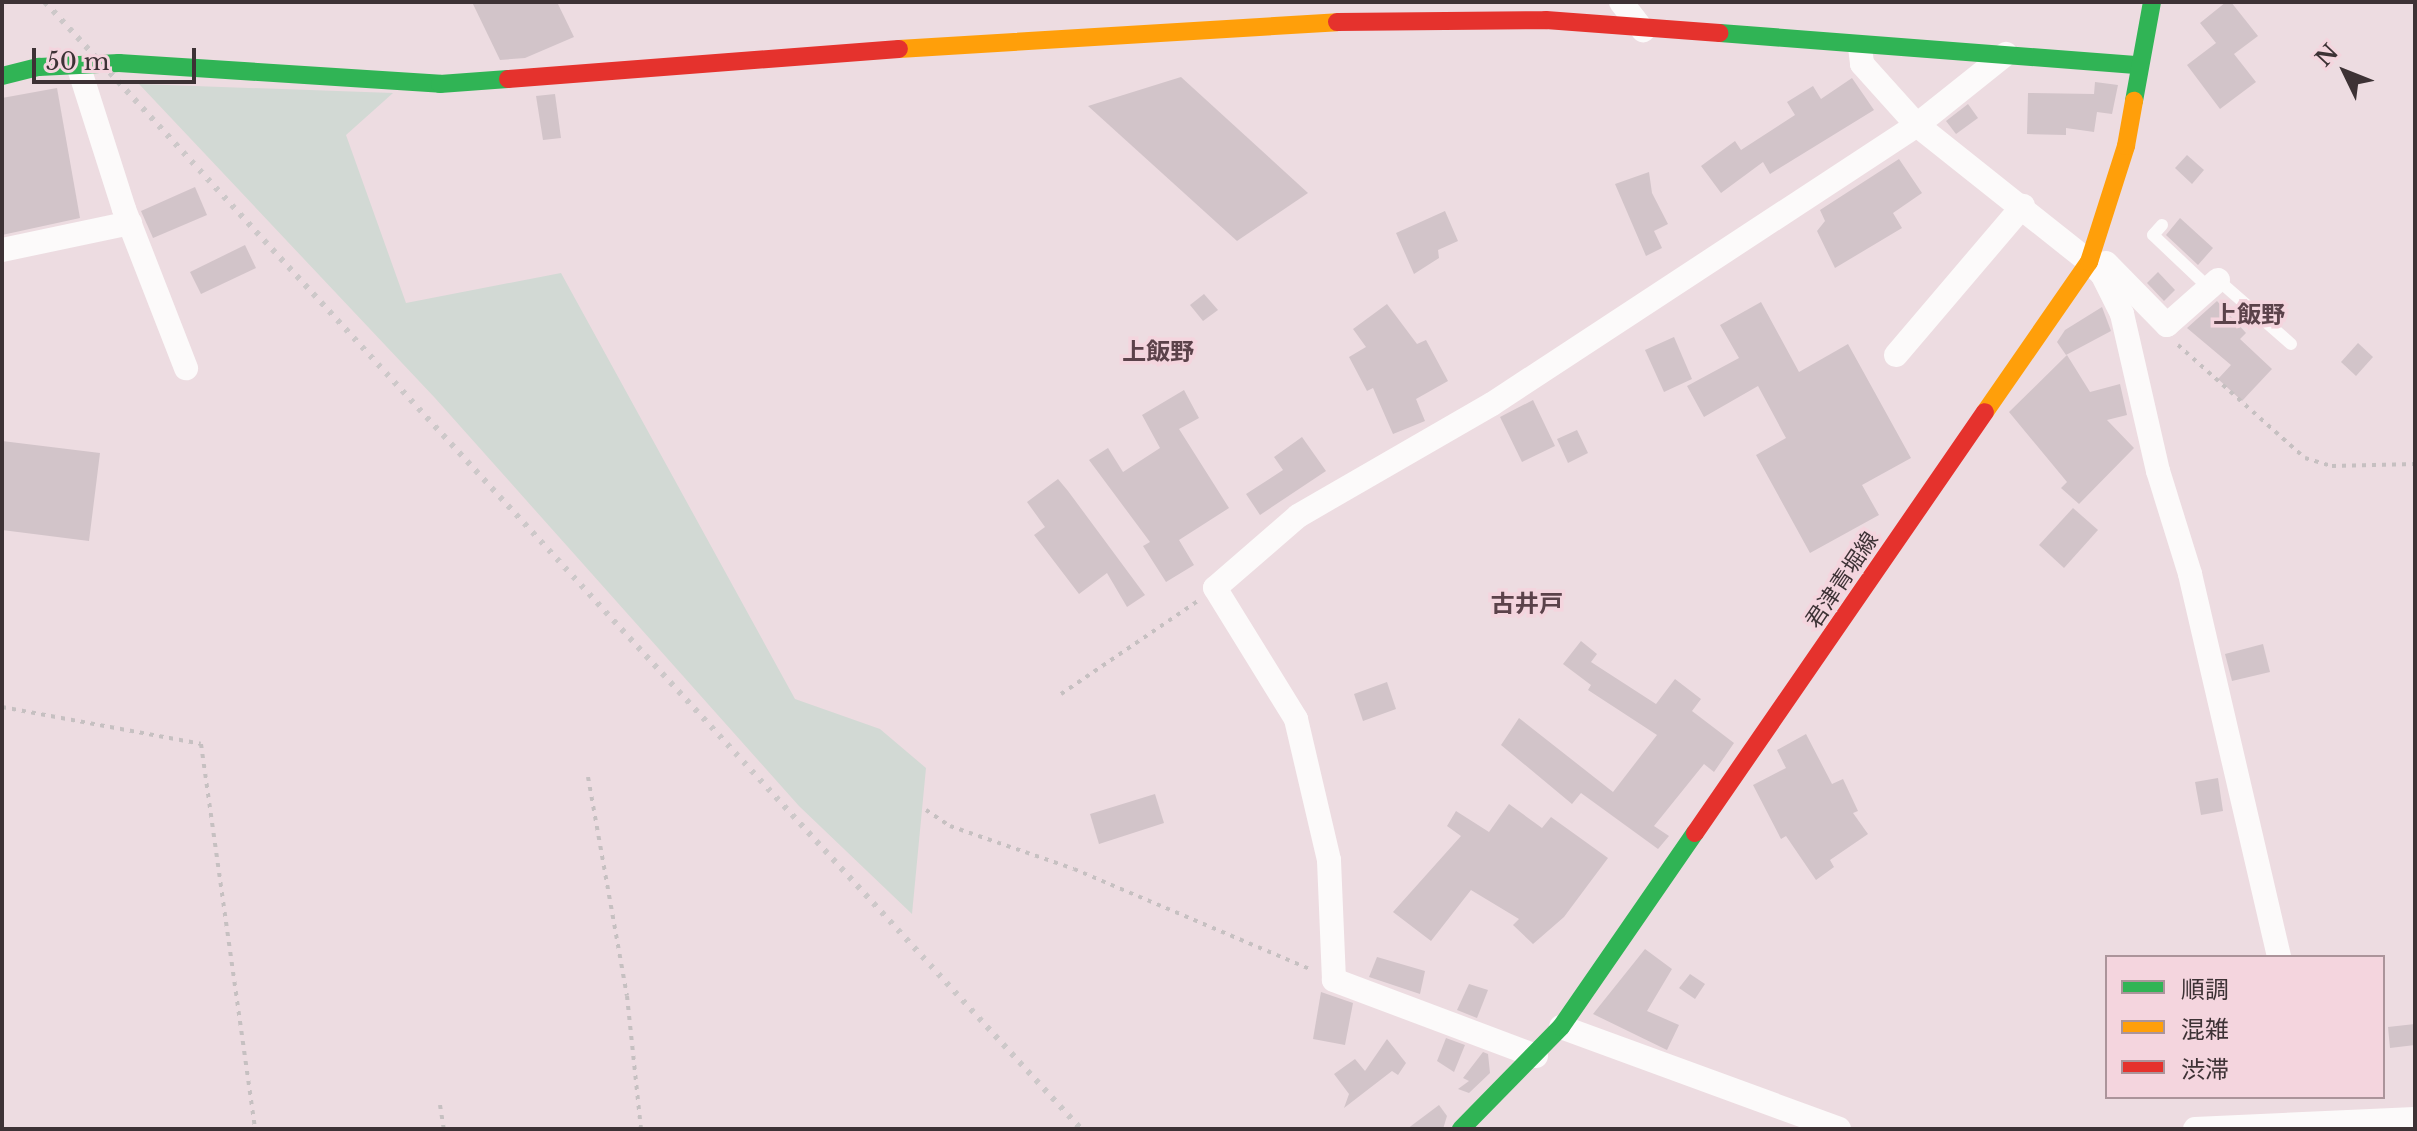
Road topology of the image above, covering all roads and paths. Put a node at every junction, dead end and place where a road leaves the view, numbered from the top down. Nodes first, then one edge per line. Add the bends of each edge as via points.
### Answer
1 (1505, 2) edge
2 (1621, 2) edge
3 (2152, 2) edge
4 (1546, 20) junction
5 (1643, 30) junction
6 (1860, 47) junction
7 (2006, 54) junction
8 (2139, 65) junction
9 (79, 68) junction
10 (2, 76) edge
11 (1917, 125) junction
12 (2023, 206) junction
13 (130, 223) junction
14 (2162, 225) dead end
15 (2, 250) edge
16 (2092, 256) junction
17 (2213, 284) junction
18 (2160, 324) junction
19 (2291, 344) dead end
20 (1896, 355) dead end
21 (186, 368) dead end
22 (2415, 464) edge
23 (1215, 588) junction
24 (1061, 694) dead end
25 (2, 707) edge
26 (588, 777) dead end
27 (926, 810) dead end
28 (2279, 955) edge
29 (1334, 980) junction
30 (1561, 1027) junction
31 (1536, 1056) junction
32 (2317, 1099) edge
33 (440, 1105) dead end
34 (2415, 1119) edge
35 (2324, 1125) edge
36 (255, 1129) edge
37 (444, 1129) edge
38 (641, 1129) edge
39 (1461, 1129) edge
40 (1839, 1129) edge
41 (2195, 1129) edge

1 - 4 street
2 - 5 street
3 - 8 street, 君津青堀線
4 - 5 street
4 - 9 street via 1303,22 440,84 119,63
5 - 6 street
6 - 7 street
6 - 11 street via 1862,64
7 - 8 street
7 - 11 street
8 - 16 street, 君津青堀線 via 2126,146
9 - 10 street via 39,67
9 - 13 street
11 - 12 street
11 - 23 street via 1492,404 1298,516
12 - 16 street
12 - 20 street
13 - 15 street
13 - 21 street
14 - 17 lane via 2153,235
16 - 18 street
16 - 28 street via 2122,314 2158,471 2190,574
16 - 30 street, 君津青堀線
17 - 18 street via 2175,324
17 - 19 lane
18 - 22 path via 2216,383 2305,458 2332,466
23 - 24 path via 1157,633
23 - 29 street via 1296,719 1329,860
25 - 36 path via 201,744
26 - 38 path via 627,996
27 - 29 path via 950,826 1213,924
29 - 31 street
30 - 31 street, 君津青堀線
30 - 40 street
31 - 39 street, 君津青堀線
32 - 35 street
33 - 37 path
34 - 35 street
35 - 41 street

